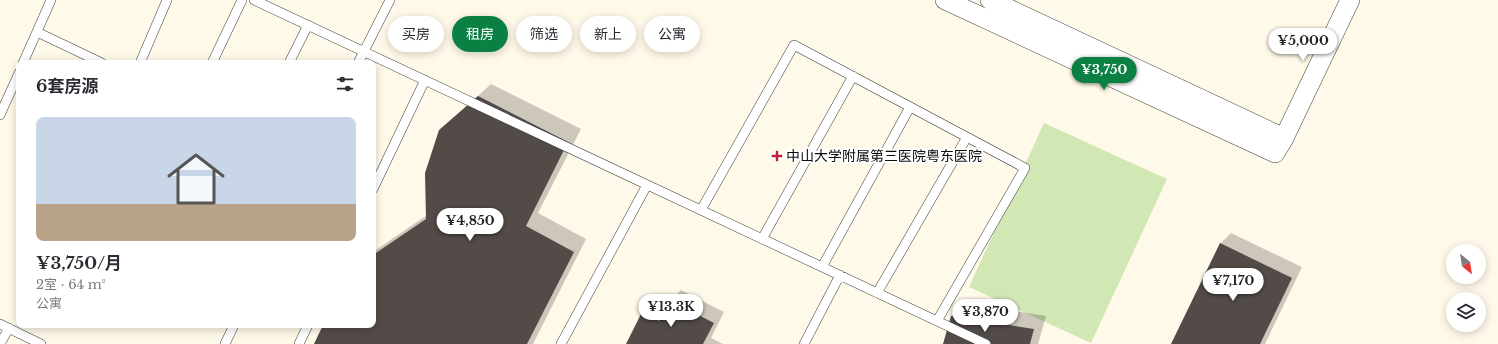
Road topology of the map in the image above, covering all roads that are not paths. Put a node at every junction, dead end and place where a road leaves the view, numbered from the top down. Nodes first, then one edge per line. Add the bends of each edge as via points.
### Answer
1 (51, 0) edge
2 (167, 0) edge
3 (242, 0) edge
4 (254, 0) edge
5 (390, 0) edge
6 (945, 0) edge
7 (990, 0) edge
8 (1350, 0) edge
9 (308, 25) junction
10 (38, 32) junction
11 (363, 51) junction
12 (24, 60) edge
13 (96, 60) edge
14 (141, 60) edge
15 (213, 60) edge
16 (290, 60) edge
17 (359, 60) edge
18 (853, 76) junction
19 (16, 80) edge
20 (425, 80) junction
21 (910, 107) junction
22 (0, 115) edge
23 (967, 137) junction
24 (1284, 138) junction
25 (376, 183) edge
26 (647, 185) junction
27 (701, 210) junction
28 (762, 239) junction
29 (822, 267) junction
30 (840, 276) junction
31 (877, 293) junction
32 (937, 321) junction
33 (4, 326) edge
34 (233, 328) edge
35 (307, 328) edge
36 (0, 344) edge
37 (40, 344) edge
38 (225, 344) edge
39 (299, 344) edge
40 (561, 344) edge
41 (804, 344) edge
42 (986, 344) edge

1 - 10 lane
2 - 14 lane
3 - 15 lane
4 - 9 lane
5 - 11 lane
6 - 24 street via 1275,153
7 - 24 street
8 - 24 street
9 - 11 lane
9 - 16 lane
10 - 12 lane
10 - 13 lane
11 - 17 lane
11 - 20 lane
18 - 21 lane
18 - 27 lane via 794,45
18 - 28 lane
19 - 22 lane
20 - 25 lane
20 - 26 lane
21 - 23 lane
21 - 29 lane
23 - 31 lane
23 - 32 lane via 1025,168
26 - 27 lane
26 - 40 lane
27 - 28 lane
28 - 29 lane
29 - 30 lane
30 - 31 lane
30 - 41 lane
31 - 32 lane
32 - 42 lane
33 - 36 lane
33 - 37 lane
34 - 38 lane
35 - 39 lane

